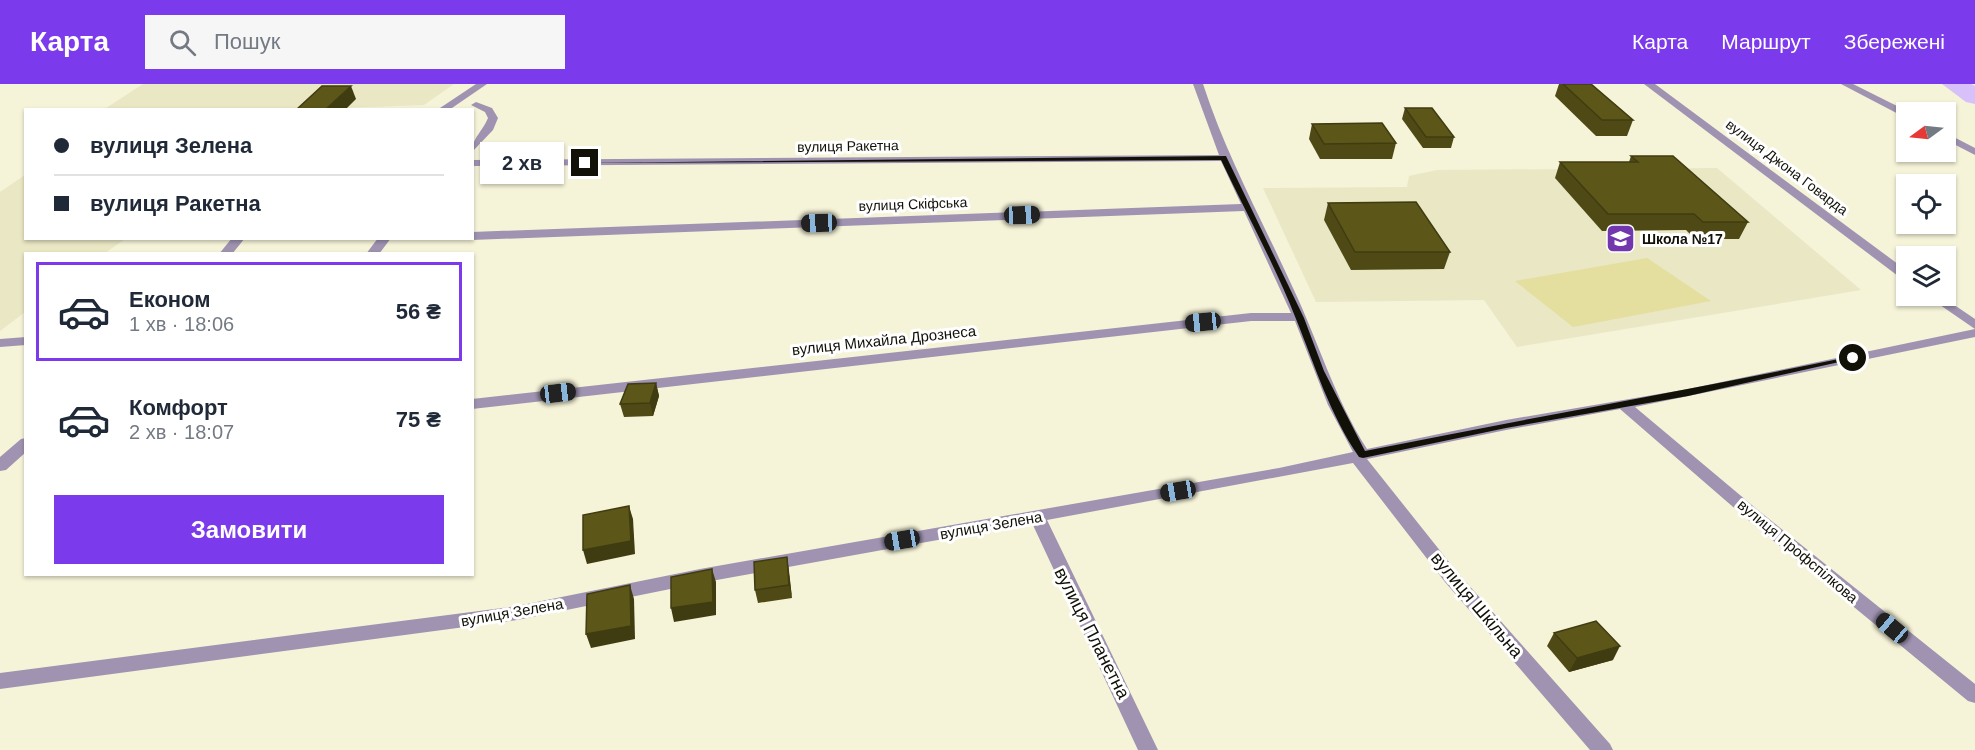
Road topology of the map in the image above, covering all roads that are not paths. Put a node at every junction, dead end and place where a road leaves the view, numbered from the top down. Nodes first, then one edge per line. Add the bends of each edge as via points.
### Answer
1 (482, 84) edge
2 (1198, 84) edge
3 (1649, 84) edge
4 (1846, 84) edge
5 (473, 107) edge
6 (445, 108) edge
7 (1896, 110) edge
8 (1956, 142) edge
9 (474, 147) edge
10 (1975, 152) edge
11 (1224, 158) junction
12 (474, 163) edge
13 (1248, 207) junction
14 (474, 236) edge
15 (237, 240) edge
16 (383, 240) edge
17 (227, 252) edge
18 (374, 252) edge
19 (1896, 269) edge
20 (1951, 306) edge
21 (1968, 315) edge
22 (1300, 318) junction
23 (1975, 325) edge
24 (1975, 333) edge
25 (24, 342) edge
26 (0, 343) edge
27 (474, 404) edge
28 (1623, 404) junction
29 (24, 445) edge
30 (1360, 455) junction
31 (0, 466) edge
32 (1036, 516) junction
33 (0, 681) edge
34 (1975, 695) edge
35 (1148, 750) edge
36 (1603, 750) edge

1 - 5 street
1 - 6 street
2 - 11 street, вулиця Шкільна
3 - 19 street, вулиця Джона Говарда
4 - 7 street
5 - 9 street via 489,110 493,118
8 - 10 street
11 - 12 street, вулиця Ракетна
11 - 13 street, вулиця Шкільна
13 - 14 street, вулиця Скіфська
13 - 22 street, вулиця Шкільна
15 - 17 street
16 - 18 street
20 - 21 street
21 - 23 street
22 - 27 street, вулиця Михайла Дрознеса via 1251,317
22 - 30 street, вулиця Шкільна
24 - 28 street, вулиця Зелена
25 - 26 street
28 - 30 street, вулиця Зелена
28 - 34 street, вулиця Профспілкова
29 - 31 street
30 - 32 street, вулиця Зелена
30 - 36 street, вулиця Шкільна via 1451,577
32 - 33 street, вулиця Зелена via 517,613
32 - 35 street, вулиця Планетна

